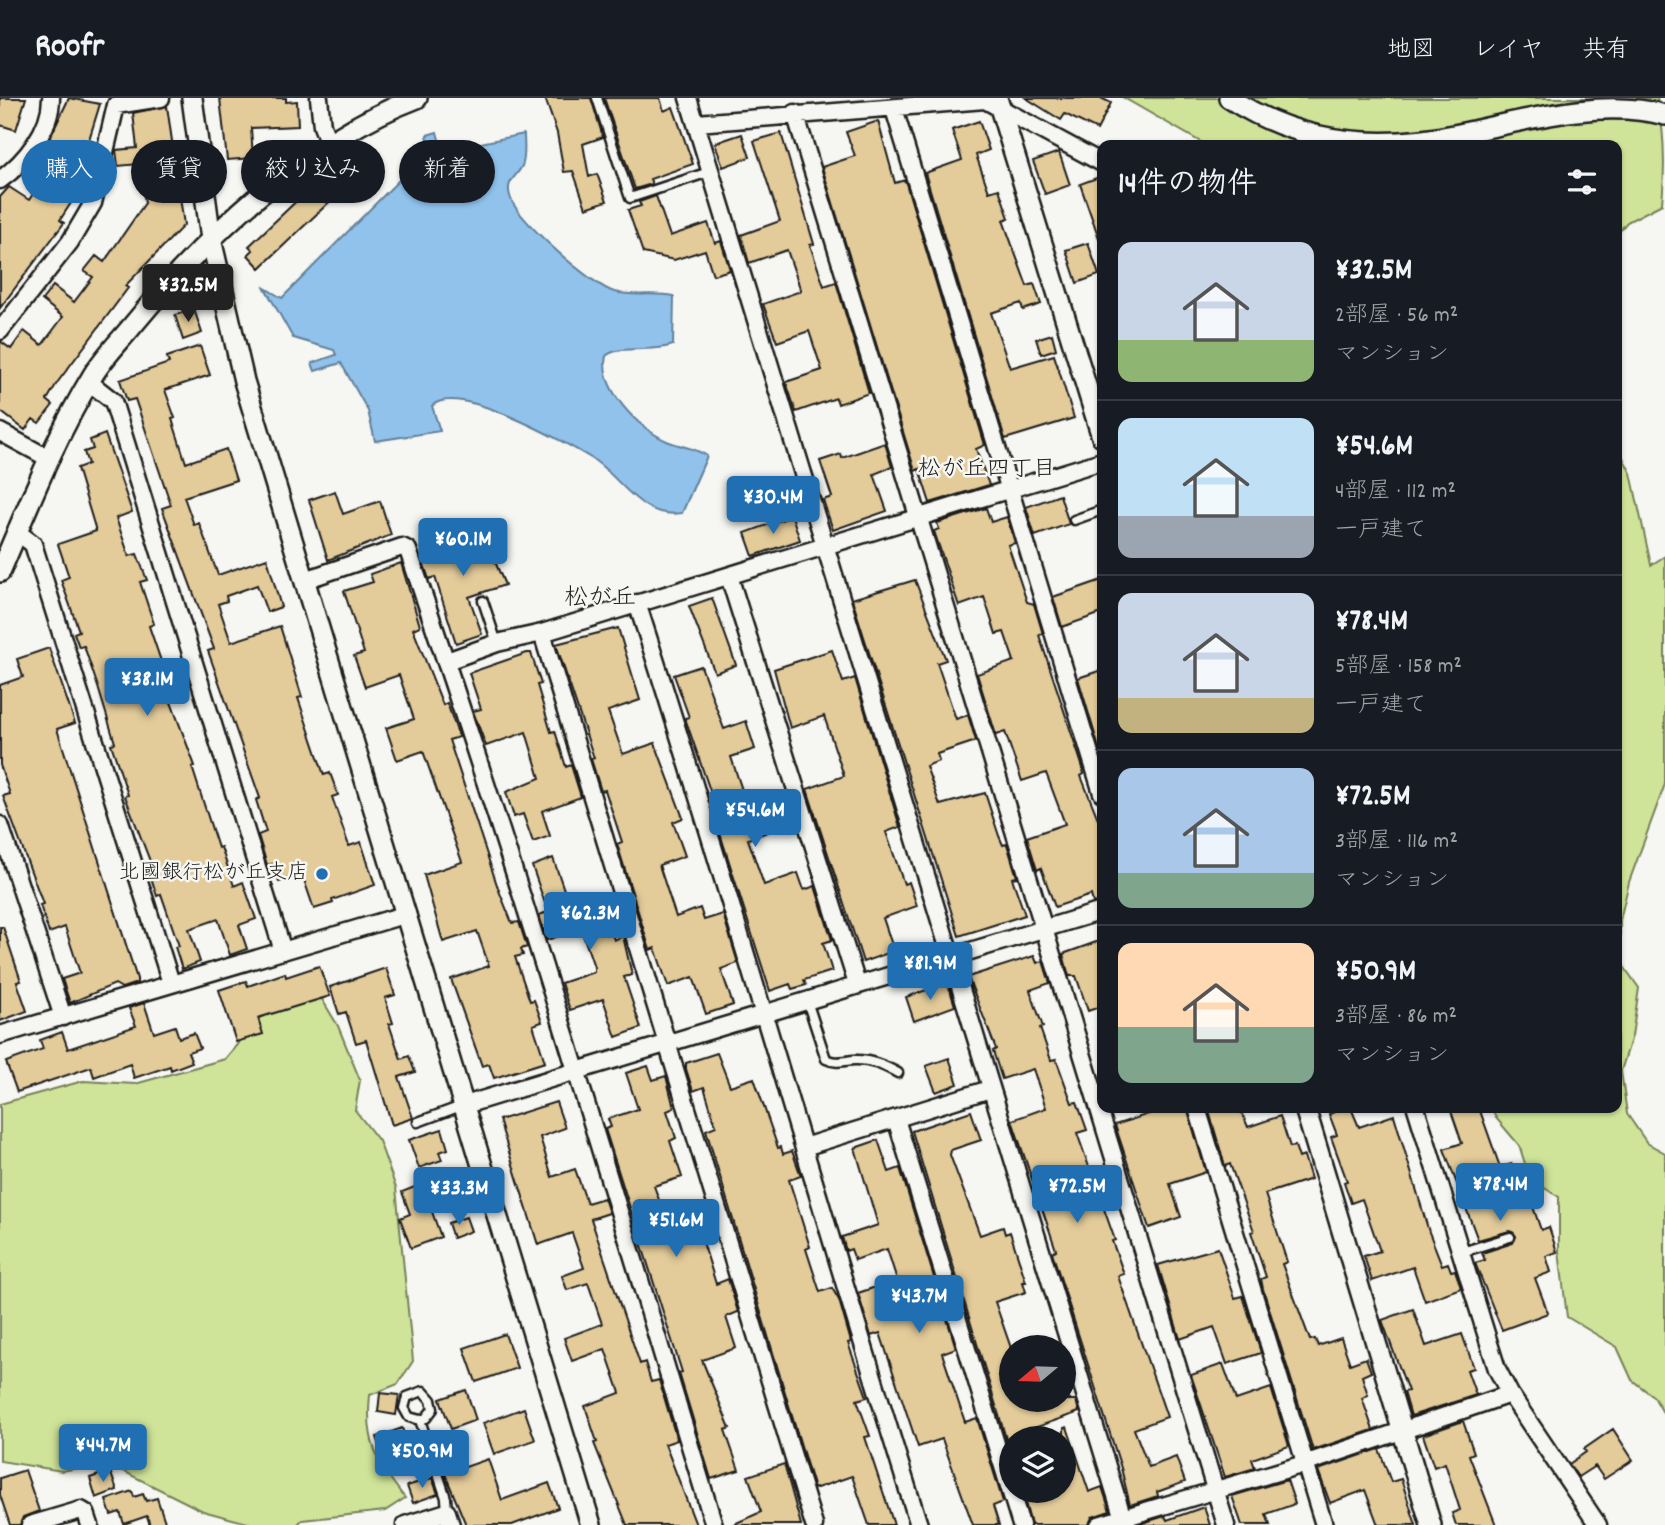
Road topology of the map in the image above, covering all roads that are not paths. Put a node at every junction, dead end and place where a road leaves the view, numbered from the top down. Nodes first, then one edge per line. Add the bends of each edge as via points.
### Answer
1 (51, 98) edge
2 (161, 98) edge
3 (192, 98) edge
4 (319, 98) edge
5 (417, 98) edge
6 (597, 98) edge
7 (688, 98) edge
8 (1229, 98) edge
9 (999, 102) edge
10 (894, 109) junction
11 (795, 113) junction
12 (1665, 115) edge
13 (697, 123) junction
14 (327, 140) edge
15 (337, 140) edge
16 (1338, 140) edge
17 (1416, 140) edge
18 (1097, 160) edge
19 (712, 172) junction
20 (0, 180) edge
21 (256, 203) edge
22 (211, 239) junction
23 (0, 331) edge
24 (89, 382) junction
25 (1097, 421) edge
26 (0, 432) edge
27 (48, 458) junction
28 (1097, 462) edge
29 (1010, 488) junction
30 (1097, 512) edge
31 (918, 518) junction
32 (1074, 520) dead end
33 (17, 532) junction
34 (826, 548) junction
35 (0, 572) edge
36 (729, 576) junction
37 (305, 580) junction
38 (483, 601) dead end
39 (637, 603) junction
40 (542, 633) junction
41 (497, 643) junction
42 (447, 661) junction
43 (1097, 776) edge
44 (0, 825) edge
45 (1097, 913) edge
46 (407, 914) junction
47 (1043, 929) junction
48 (283, 951) junction
49 (951, 958) junction
50 (171, 983) junction
51 (857, 984) junction
52 (806, 1000) junction
53 (762, 1013) junction
54 (62, 1017) junction
55 (0, 1035) edge
56 (669, 1041) junction
57 (575, 1069) junction
58 (898, 1073) dead end
59 (990, 1089) junction
60 (465, 1105) junction
61 (1097, 1106) edge
62 (1099, 1113) edge
63 (1199, 1113) edge
64 (1307, 1113) edge
65 (1418, 1113) edge
66 (896, 1119) junction
67 (418, 1122) dead end
68 (804, 1147) junction
69 (1510, 1237) dead end
70 (1462, 1252) junction
71 (1510, 1394) junction
72 (420, 1420) dead end
73 (1403, 1432) junction
74 (1304, 1464) junction
75 (1214, 1489) junction
76 (449, 1519) edge
77 (1124, 1521) edge
78 (30, 1525) edge
79 (90, 1525) edge
80 (405, 1525) edge
81 (591, 1525) edge
82 (714, 1525) edge
83 (814, 1525) edge
84 (919, 1525) edge
85 (1021, 1525) edge
86 (1099, 1525) edge
87 (1226, 1525) edge
88 (1324, 1525) edge
89 (1431, 1525) edge
90 (1598, 1525) edge

1 - 20 street via 51,111 37,141 18,168
2 - 23 street via 116,105 93,203 70,242
3 - 22 street
4 - 14 street
5 - 15 street
6 - 19 lane via 629,198
7 - 13 street
8 - 16 street via 1292,129
9 - 10 street
9 - 18 street
9 - 25 street
10 - 11 street
10 - 29 street
11 - 13 street
11 - 31 street
12 - 17 street via 1630,102 1591,99 1459,134
13 - 19 street
19 - 34 street
21 - 22 street
22 - 24 street via 164,288
22 - 37 street via 244,382
24 - 27 street
24 - 48 street via 113,401
26 - 27 street
27 - 33 street
28 - 29 street
29 - 31 street
29 - 43 street
30 - 32 lane
31 - 34 street
31 - 47 street
33 - 35 street
33 - 50 street via 33,544
34 - 36 street
34 - 49 street
36 - 39 street
36 - 51 street
37 - 42 street via 402,547 408,550
37 - 46 street
38 - 41 lane
39 - 40 street
39 - 53 street
40 - 41 street
40 - 56 street
41 - 42 street
42 - 57 street
44 - 54 street
45 - 47 street
46 - 48 street
46 - 60 street
47 - 49 street
47 - 61 street
48 - 50 street
49 - 51 street
49 - 59 street
50 - 54 street
51 - 52 street
52 - 53 street
52 - 58 lane via 826,1059 878,1063
53 - 56 street
53 - 68 street
54 - 55 street
56 - 57 street
56 - 83 street
57 - 60 street
57 - 82 street
59 - 66 street
59 - 77 street
60 - 67 lane
60 - 81 street
62 - 75 street
63 - 74 street
64 - 73 street
65 - 70 street
66 - 68 street
66 - 85 street
68 - 84 street
69 - 70 lane
70 - 71 street via 1497,1369
71 - 73 street
71 - 90 street
72 - 76 lane
73 - 74 street
73 - 89 street
74 - 75 street
74 - 88 street
75 - 77 street
75 - 87 street
76 - 80 street
77 - 86 street
78 - 79 street via 81,1510

